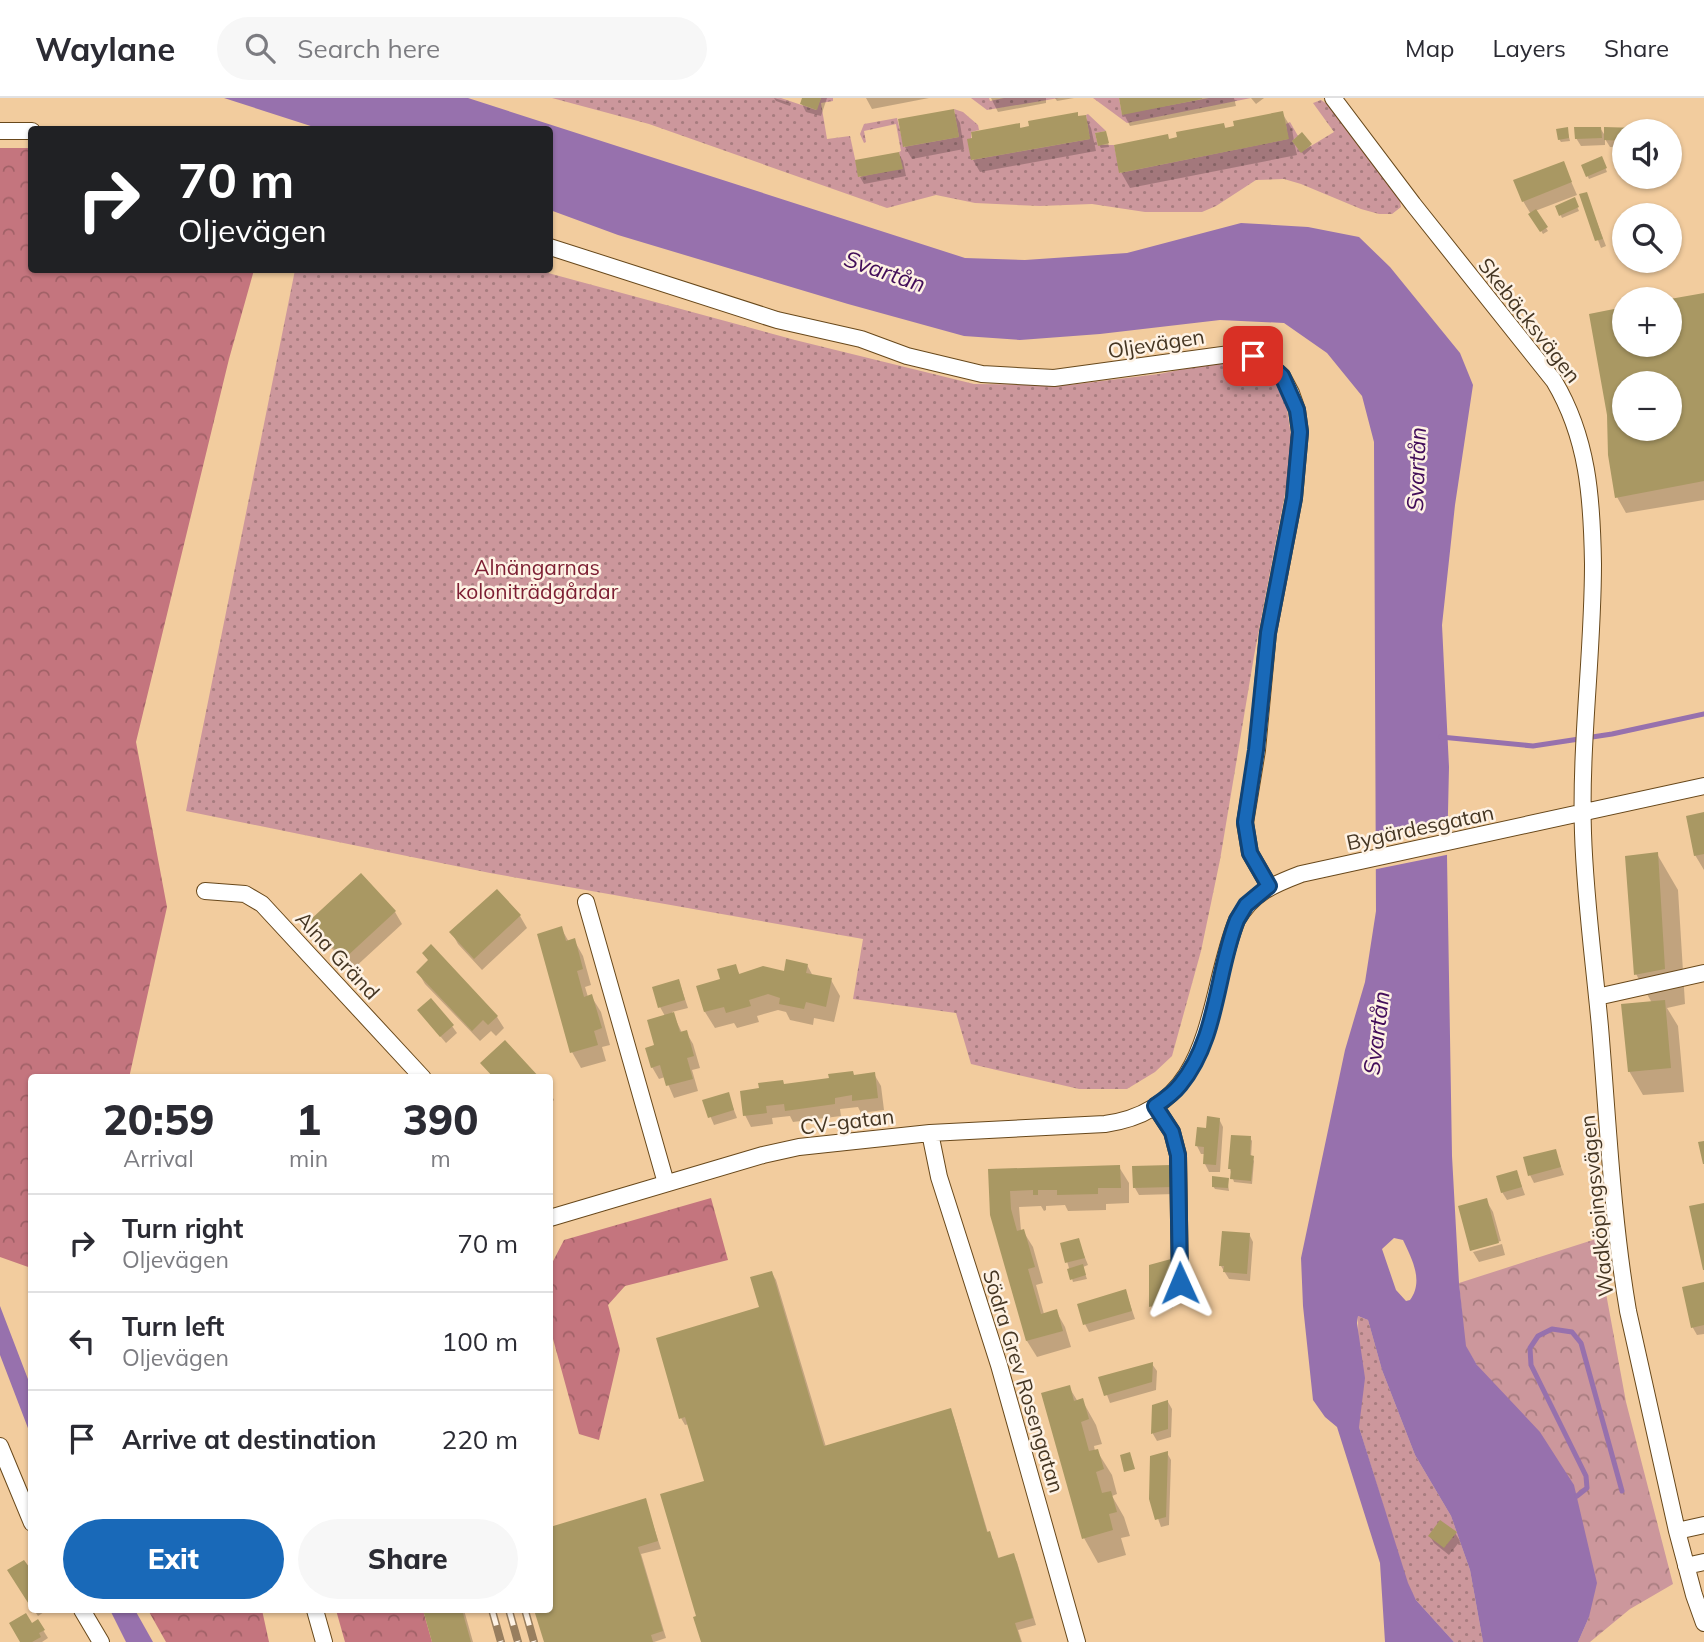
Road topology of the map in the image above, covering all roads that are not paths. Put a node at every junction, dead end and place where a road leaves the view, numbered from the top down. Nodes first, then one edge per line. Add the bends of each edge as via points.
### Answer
1 (1333, 98) edge
2 (0, 131) edge
3 (28, 131) edge
4 (553, 248) edge
5 (1584, 775) joint
6 (1704, 786) edge
7 (1583, 813) junction
8 (1269, 886) junction
9 (205, 891) dead end
10 (586, 902) dead end
11 (1704, 973) edge
12 (1597, 997) junction
13 (419, 1074) edge
14 (1155, 1106) junction
15 (930, 1133) junction
16 (666, 1184) junction
17 (553, 1217) edge
18 (1180, 1283) dead end
19 (0, 1446) edge
20 (28, 1513) edge
21 (1704, 1525) edge
22 (1677, 1531) junction
23 (1704, 1562) edge
24 (1686, 1566) junction
25 (84, 1613) edge
26 (316, 1613) edge
27 (1704, 1623) edge
28 (101, 1642) edge
29 (324, 1642) edge
30 (1077, 1642) edge

1 - 5 street, Skebäcksvägen via 1568,404 1585,456 1592,509 1593,605
2 - 3 street
4 - 8 street, Oljevägen via 777,320 982,374 1054,378 1237,354 1268,363 1291,393 1300,432 1290,520 1268,633 1245,822 1250,853
5 - 7 street, Wadköpingsvägen
6 - 7 street, Bygärdesgatan
7 - 8 street, Bygärdesgatan via 1301,874
7 - 12 street, Wadköpingsvägen
8 - 14 street via 1246,905 1237,920 1191,1070 1179,1087
9 - 13 street, Alna Gränd via 245,894 262,904
10 - 16 street
11 - 12 street
12 - 22 street, Wadköpingsvägen via 1622,1277
14 - 15 street, CV-gatan via 1105,1125
14 - 18 street via 1172,1132 1178,1155
15 - 16 street, CV-gatan via 800,1147
15 - 30 street, Södra Grev Rosengatan via 939,1177 999,1365
16 - 17 street, CV-gatan
19 - 20 street
21 - 22 street
22 - 24 street, Wadköpingsvägen
23 - 24 street
24 - 27 street, Wadköpingsvägen
25 - 28 street
26 - 29 street

